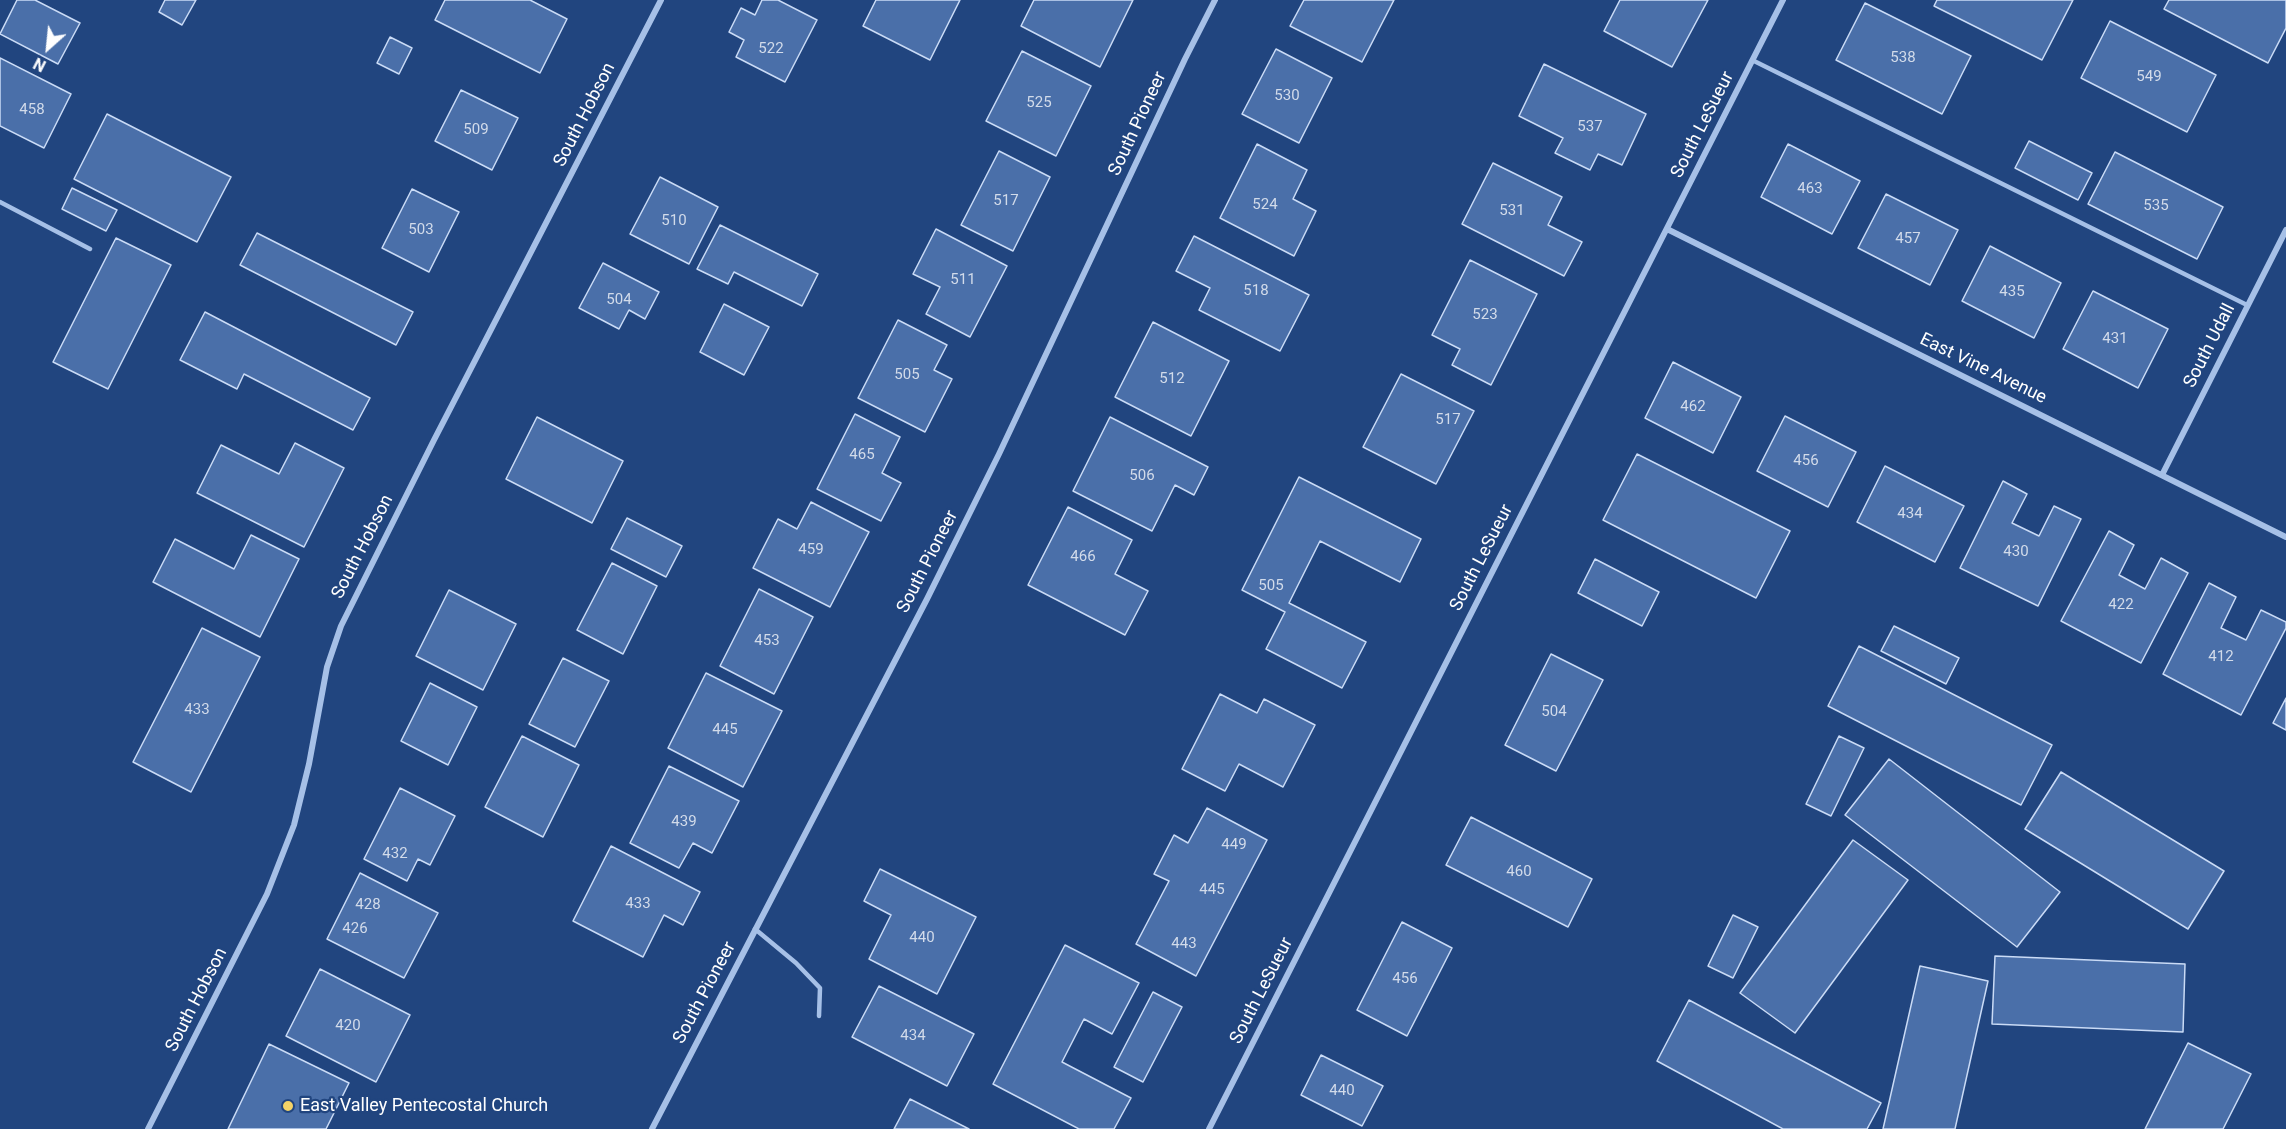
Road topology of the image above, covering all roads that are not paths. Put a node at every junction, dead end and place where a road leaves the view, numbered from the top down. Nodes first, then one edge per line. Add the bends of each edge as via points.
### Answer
1 (661, 0) edge
2 (1215, 0) edge
3 (1783, 0) edge
4 (1752, 60) junction
5 (0, 202) edge
6 (1666, 229) junction
7 (2286, 230) edge
8 (90, 249) dead end
9 (2247, 305) junction
10 (2162, 475) junction
11 (2286, 537) edge
12 (755, 929) junction
13 (819, 1016) dead end
14 (148, 1129) edge
15 (652, 1129) edge
16 (1209, 1129) edge

1 - 14 street, South Hobson via 349,608 327,667 294,825 267,894
2 - 12 street, South Pioneer via 932,589
3 - 4 street, South LeSueur
4 - 6 street, South LeSueur
4 - 9 lane
5 - 8 lane
6 - 10 street, East Vine Avenue
6 - 16 street, South LeSueur
7 - 9 street, South Udall
9 - 10 street, South Udall
10 - 11 street, East Vine Avenue
12 - 13 lane via 820,988
12 - 15 street, South Pioneer

